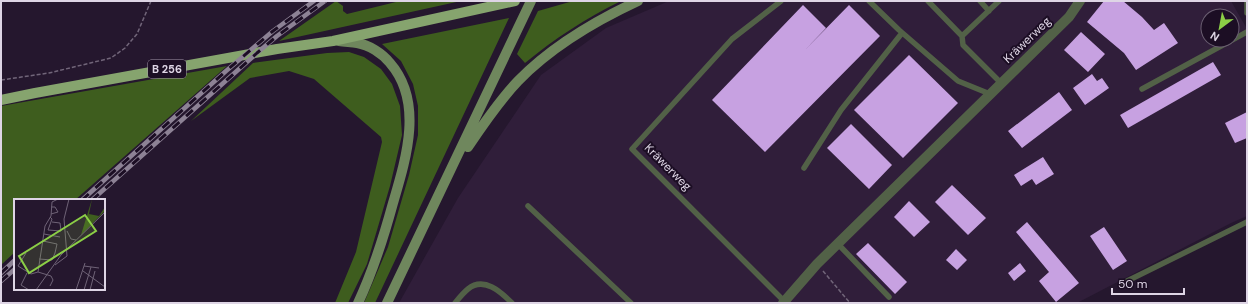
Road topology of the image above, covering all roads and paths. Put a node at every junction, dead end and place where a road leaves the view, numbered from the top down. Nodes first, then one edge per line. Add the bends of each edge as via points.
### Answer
1 (152, 1) edge
2 (515, 1) edge
3 (531, 1) edge
4 (638, 1) edge
5 (781, 1) edge
6 (869, 1) edge
7 (928, 1) edge
8 (980, 1) edge
9 (999, 1) edge
10 (1080, 1) edge
11 (1247, 1) edge
12 (989, 11) junction
13 (1247, 13) edge
14 (1247, 32) edge
15 (902, 33) junction
16 (962, 36) junction
17 (333, 41) junction
18 (1, 80) edge
19 (1001, 83) junction
20 (1142, 89) dead end
21 (990, 94) junction
22 (1, 100) edge
23 (804, 168) dead end
24 (448, 177) junction
25 (528, 206) dead end
26 (1247, 222) edge
27 (838, 244) junction
28 (817, 264) junction
29 (1123, 283) dead end
30 (889, 297) dead end
31 (784, 302) edge
32 (358, 303) edge
33 (387, 303) edge
34 (455, 303) edge
35 (512, 303) edge
36 (631, 303) edge
37 (850, 303) edge

1 - 18 path via 137,34 125,48 111,58 49,73
2 - 17 main road, B 256
3 - 24 main road
4 - 24 main road via 574,35 518,80 487,118
5 - 31 lane, Kräwerweg via 732,39 632,149
6 - 15 lane
7 - 16 lane
8 - 12 lane
9 - 12 lane
10 - 19 street, Kräwerweg via 1069,17
11 - 13 lane
12 - 16 lane
14 - 20 lane
15 - 21 lane via 958,81
15 - 23 lane via 841,110
16 - 19 lane via 963,45
17 - 22 main road, B 256 via 276,49
17 - 32 main road via 368,46 387,59 405,87 409,107 408,133 397,188 383,238
19 - 21 street, Kräwerweg
21 - 27 street, Kräwerweg
24 - 33 main road
25 - 36 lane
26 - 29 lane
27 - 28 street, Kräwerweg
27 - 30 lane
28 - 31 street, Kräwerweg
28 - 37 path
34 - 35 lane via 468,289 480,284 494,287

